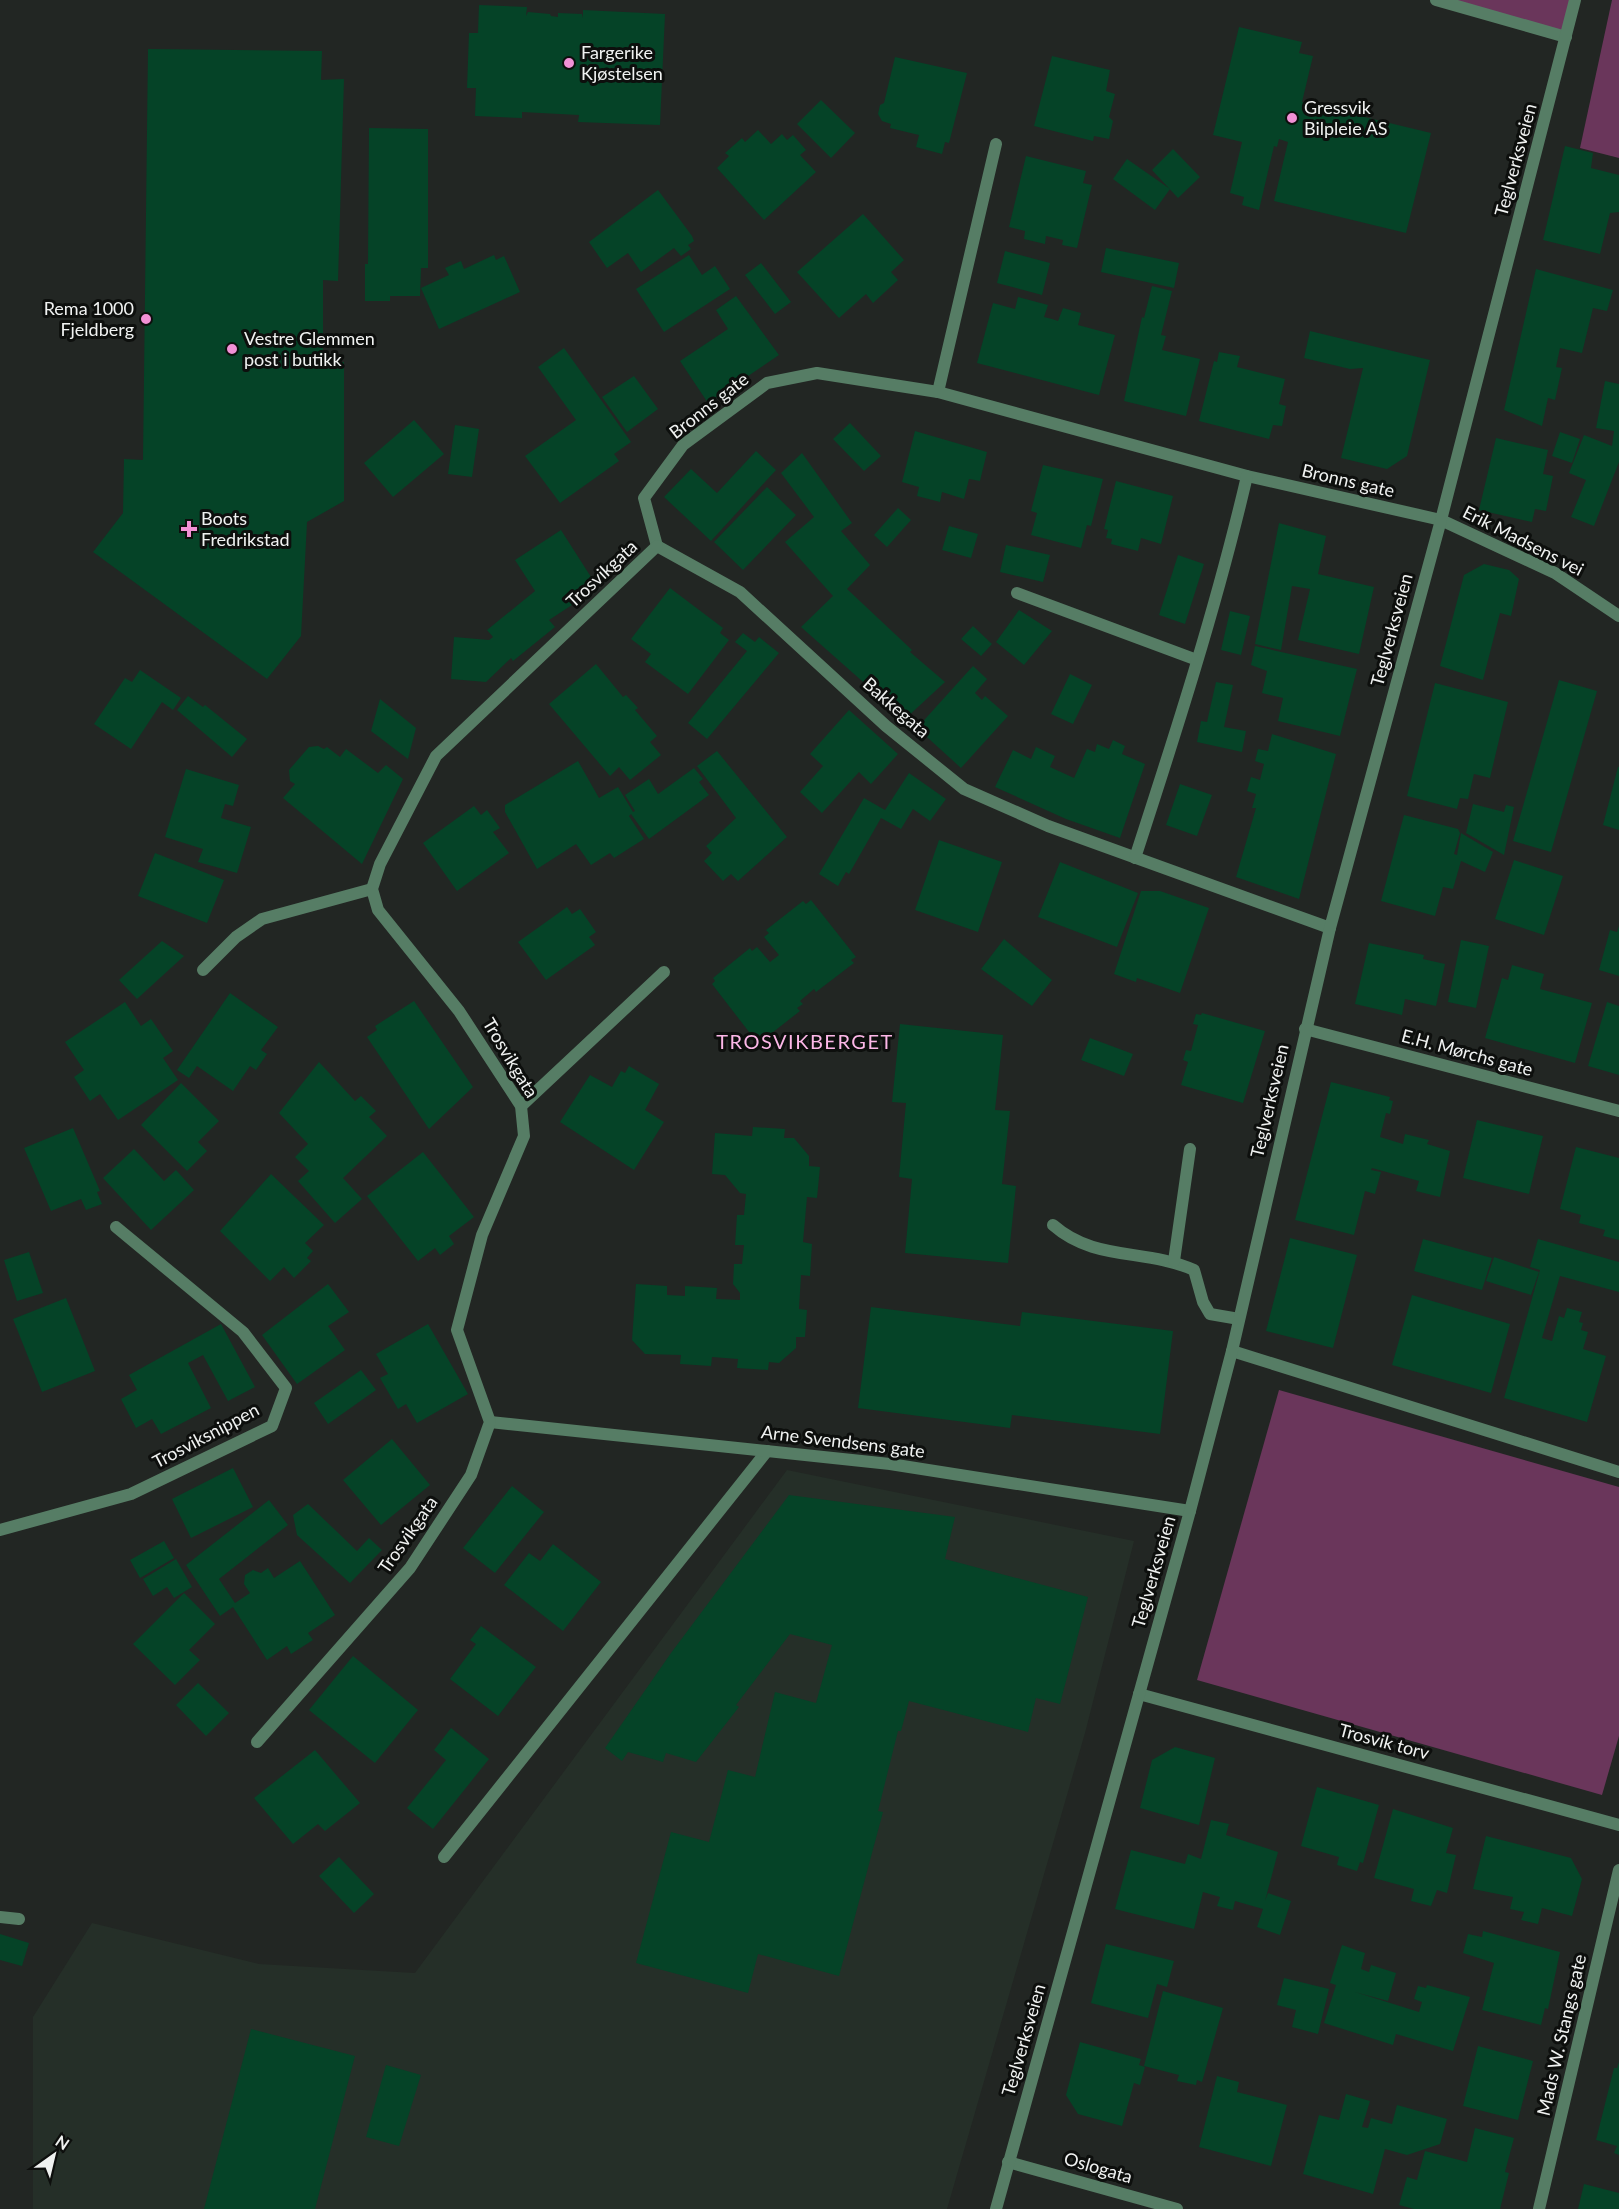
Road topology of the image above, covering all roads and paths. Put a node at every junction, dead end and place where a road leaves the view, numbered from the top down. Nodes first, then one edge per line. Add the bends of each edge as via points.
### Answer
1 (1436, 0) edge
2 (1575, 0) edge
3 (1566, 37) junction
4 (996, 144) dead end
5 (938, 392) junction
6 (1248, 476) junction
7 (1441, 520) junction
8 (657, 546) junction
9 (1017, 593) dead end
10 (1619, 616) edge
11 (1197, 660) junction
12 (1135, 858) junction
13 (372, 889) junction
14 (1330, 928) junction
15 (203, 970) dead end
16 (664, 972) dead end
17 (1305, 1029) junction
18 (521, 1106) junction
19 (1619, 1111) edge
20 (1190, 1149) dead end
21 (1053, 1225) dead end
22 (116, 1227) dead end
23 (1174, 1261) junction
24 (1239, 1319) junction
25 (1232, 1351) junction
26 (490, 1422) junction
27 (767, 1451) junction
28 (1619, 1472) edge
29 (1190, 1511) junction
30 (0, 1530) edge
31 (1139, 1694) junction
32 (257, 1742) dead end
33 (1619, 1826) edge
34 (444, 1857) dead end
35 (1619, 1870) edge
36 (0, 1917) edge
37 (19, 1919) dead end
38 (1008, 2162) junction
39 (996, 2209) edge
40 (1177, 2209) edge
41 (1539, 2209) edge

1 - 3 street
2 - 3 street, Teglverksveien
3 - 7 street, Teglverksveien
4 - 5 street
5 - 6 street, Bronns gate
5 - 8 street, Bronns gate via 817,373 767,383 683,446 644,498
6 - 7 street, Bronns gate
6 - 11 street
7 - 10 street, Erik Madsens vei via 1555,573
7 - 14 street, Teglverksveien
8 - 12 street, Bakkegata via 740,592 886,726 964,789
8 - 13 street, Trosvikgata via 436,756 380,864
9 - 11 street
11 - 12 street
12 - 14 street, Bakkegata
13 - 15 street via 262,919 236,937
13 - 18 street, Trosvikgata via 378,910 459,1011
14 - 17 street, Teglverksveien
16 - 18 street
17 - 19 street, E.H. Mørchs gate
17 - 24 street, Teglverksveien
18 - 26 street, Trosvikgata via 524,1136 482,1235 457,1330
20 - 23 street
21 - 23 street via 1089,1248
22 - 30 street, Trosviksnippen via 243,1332 286,1388 272,1426 131,1494
23 - 24 street via 1194,1270 1210,1314
24 - 25 street, Teglverksveien
25 - 28 street
25 - 29 street, Teglverksveien
26 - 27 street, Arne Svendsens gate
26 - 32 street, Trosvikgata via 471,1475 410,1568
27 - 29 street, Arne Svendsens gate via 890,1464
27 - 34 street
29 - 31 street, Teglverksveien
31 - 33 street, Trosvik torv
31 - 38 street, Teglverksveien
35 - 41 street, Mads W. Stangs gate
36 - 37 street
38 - 39 street, Teglverksveien
38 - 40 street, Oslogata

